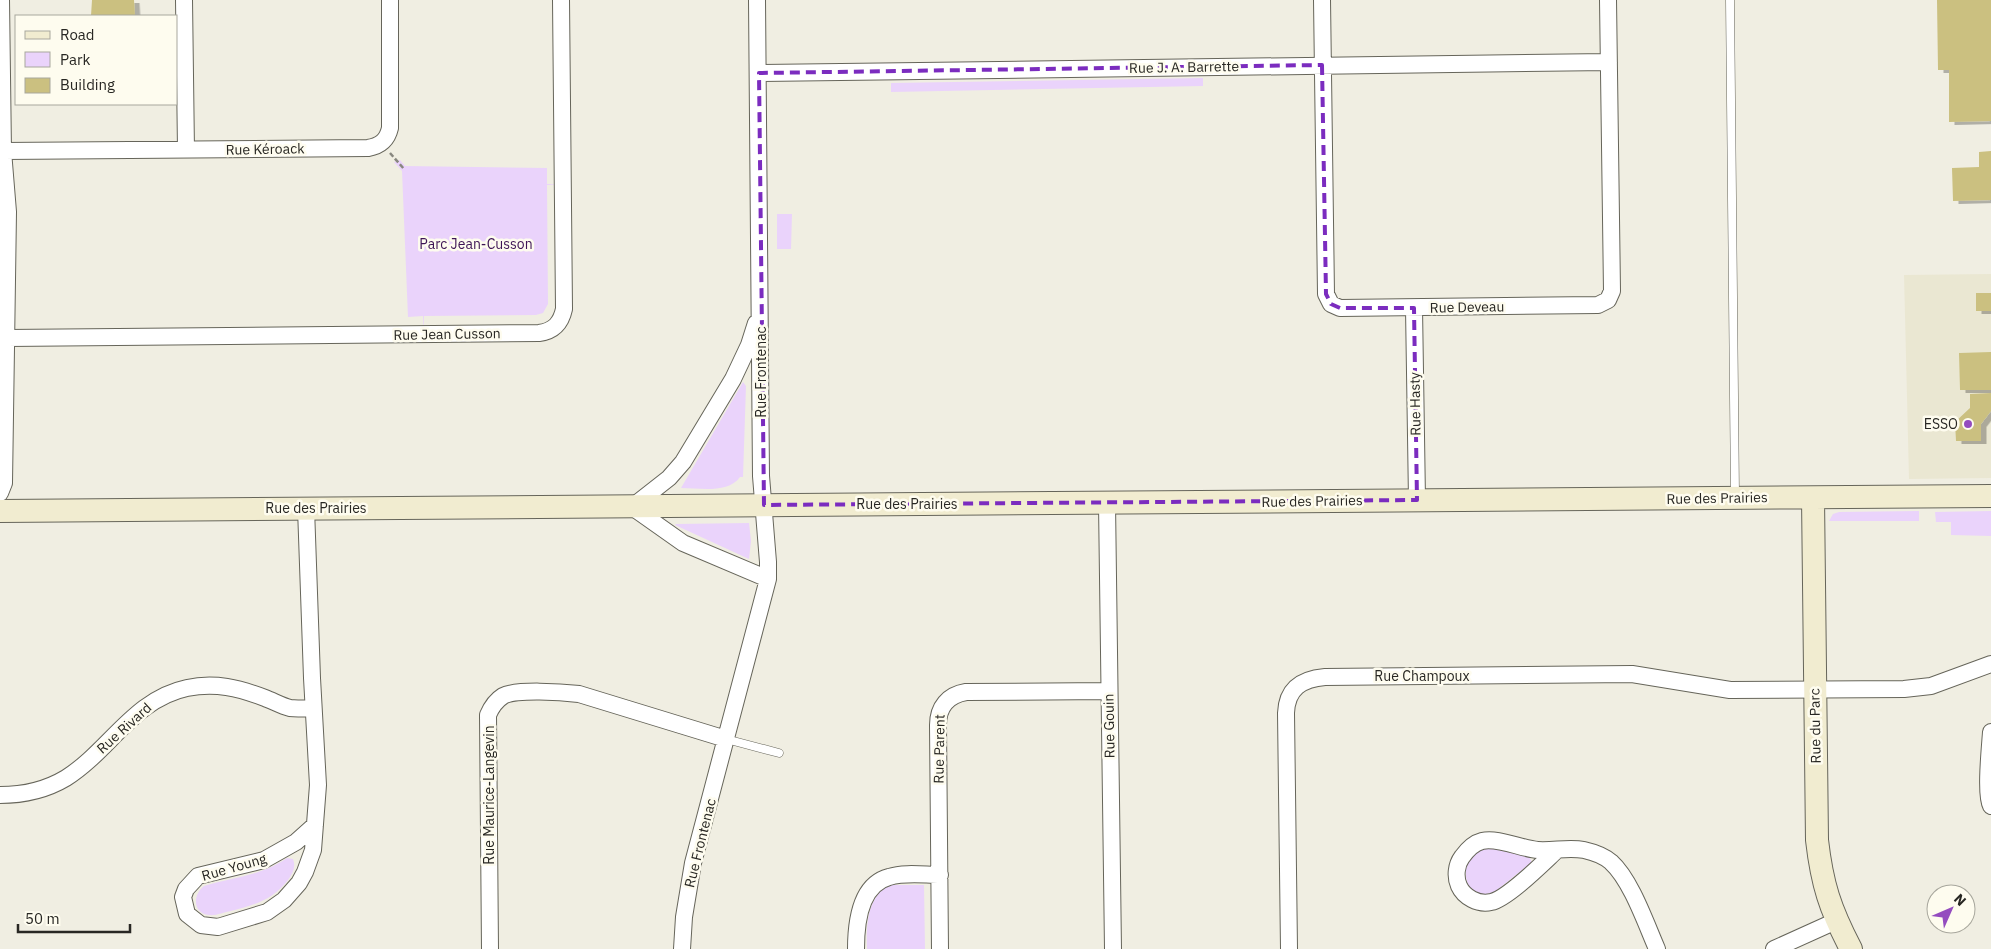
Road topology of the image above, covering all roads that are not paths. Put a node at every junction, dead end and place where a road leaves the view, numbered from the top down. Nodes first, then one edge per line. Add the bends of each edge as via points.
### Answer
1 (1, 0) edge
2 (184, 0) edge
3 (390, 0) edge
4 (561, 0) edge
5 (757, 0) edge
6 (1322, 0) edge
7 (1608, 0) edge
8 (1730, 0) edge
9 (1608, 62) junction
10 (1322, 65) junction
11 (759, 73) junction
12 (186, 150) junction
13 (3, 151) junction
14 (760, 306) junction
15 (1414, 308) junction
16 (7, 338) junction
17 (0, 493) edge
18 (1991, 496) edge
19 (1735, 497) junction
20 (1813, 498) junction
21 (1417, 500) junction
22 (1107, 503) junction
23 (764, 505) junction
24 (632, 507) junction
25 (306, 508) junction
26 (0, 511) edge
27 (768, 579) junction
28 (1991, 664) edge
29 (1814, 690) junction
30 (1109, 691) junction
31 (313, 708) junction
32 (1991, 732) edge
33 (726, 739) junction
34 (779, 753) dead end
35 (0, 796) edge
36 (1991, 806) edge
37 (315, 825) junction
38 (1556, 851) junction
39 (940, 875) junction
40 (1836, 921) junction
41 (490, 949) edge
42 (682, 949) edge
43 (856, 949) edge
44 (940, 949) edge
45 (1113, 949) edge
46 (1289, 949) edge
47 (1657, 949) edge
48 (1774, 949) edge
49 (1850, 949) edge

1 - 13 street
2 - 12 street
3 - 12 street, Rue Kéroack via 390,128 381,143 368,148
4 - 16 street, Rue Jean Cusson via 564,309 552,330 539,333
5 - 11 street, Rue Frontenac
6 - 10 street, Rue Deveau
7 - 9 street, Rue Deveau
8 - 19 lane
9 - 10 street, Rue J. A. Barrette
9 - 15 street, Rue Deveau via 1612,291 1608,300 1598,305
10 - 11 street, Rue J. A. Barrette
10 - 15 street, Rue Deveau via 1328,300 1340,308
11 - 14 street, Rue Frontenac
12 - 13 street, Rue Kéroack
13 - 16 street via 8,212
14 - 23 street, Rue Frontenac
14 - 24 street via 742,360 683,462 669,478
15 - 21 street, Rue Hasty
16 - 17 street via 4,483
18 - 20 main road, Rue des Prairies
19 - 20 main road, Rue des Prairies
19 - 21 main road, Rue des Prairies
20 - 29 main road, Rue du Parc
21 - 22 main road, Rue des Prairies
22 - 23 main road, Rue des Prairies
22 - 30 street, Rue Gouin
23 - 24 main road, Rue des Prairies
23 - 27 street, Rue Frontenac
24 - 25 main road, Rue des Prairies
24 - 27 street via 683,543
25 - 26 main road, Rue des Prairies
25 - 31 street, Rue Young
27 - 33 street, Rue Frontenac
28 - 29 street, Rue Champoux via 1923,687
29 - 40 main road, Rue du Parc via 1817,840 1825,887
29 - 46 street, Rue Champoux via 1730,690 1632,674 1325,677 1306,680 1291,693 1286,712
30 - 39 street, Rue Parent via 966,692 950,698 942,706 938,716
30 - 45 street, Rue Gouin
31 - 35 street, Rue Rivard via 289,708 226,686 196,686 176,691 136,714 65,778 30,792
31 - 37 street, Rue Young via 318,785
32 - 36 street
33 - 34 lane
33 - 41 street, Rue Maurice-Langevin via 564,692 516,693 496,702 488,715
33 - 42 street, Rue Frontenac via 691,873
37 - 37 street, Rue Young via 296,842 264,860 198,876 183,897 187,914 201,925 218,927 276,907 292,892 305,872 313,850
38 - 38 street via 1482,841 1460,859 1457,868 1459,887 1473,900 1491,902 1536,870
38 - 47 street via 1581,849 1610,861 1626,880
39 - 43 street via 896,875 878,882 862,904
39 - 44 street, Rue Parent
40 - 48 street
40 - 49 main road, Rue du Parc

